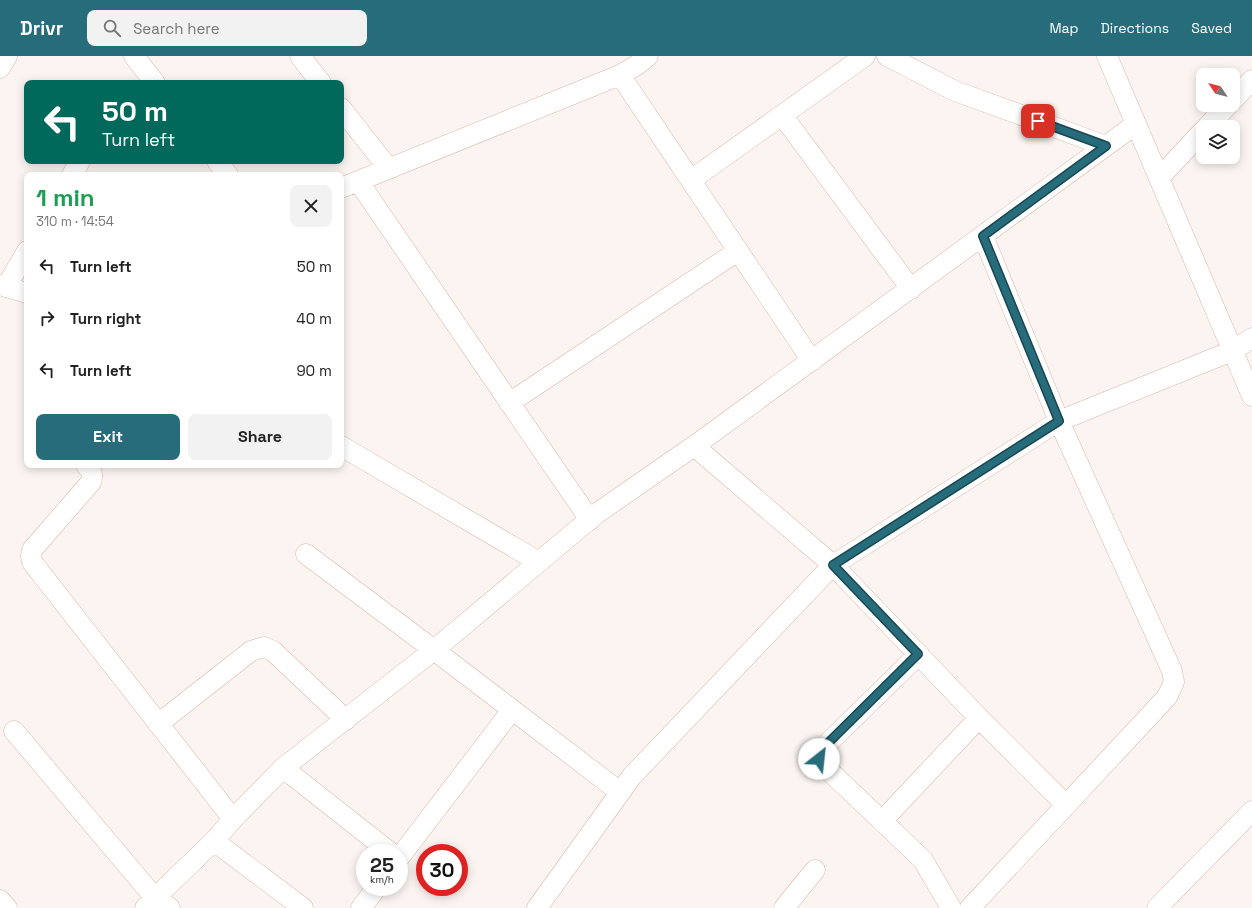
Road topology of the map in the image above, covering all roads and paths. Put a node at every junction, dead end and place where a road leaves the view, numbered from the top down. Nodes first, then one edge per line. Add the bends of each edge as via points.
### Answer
1 (7, 56) edge
2 (134, 56) edge
3 (300, 56) edge
4 (648, 56) edge
5 (865, 56) edge
6 (887, 56) edge
7 (1107, 56) edge
8 (0, 68) edge
9 (620, 75) junction
10 (154, 80) edge
11 (320, 80) edge
12 (1252, 80) edge
13 (1240, 93) edge
14 (344, 112) edge
15 (1221, 112) edge
16 (782, 116) junction
17 (1214, 120) edge
18 (1136, 124) junction
19 (1196, 138) edge
20 (1106, 146) junction
21 (219, 164) edge
22 (388, 169) junction
23 (226, 172) edge
24 (1159, 178) junction
25 (691, 180) junction
26 (349, 185) edge
27 (983, 236) junction
28 (738, 251) junction
29 (24, 255) edge
30 (3, 286) edge
31 (911, 289) junction
32 (24, 292) edge
33 (1252, 338) edge
34 (1232, 351) junction
35 (812, 361) junction
36 (1252, 396) edge
37 (509, 403) junction
38 (1059, 421) junction
39 (694, 446) junction
40 (344, 448) edge
41 (89, 468) edge
42 (590, 520) junction
43 (306, 554) dead end
44 (539, 562) junction
45 (833, 565) junction
46 (434, 650) junction
47 (918, 654) junction
48 (512, 710) junction
49 (979, 718) junction
50 (346, 720) junction
51 (158, 724) junction
52 (14, 731) dead end
53 (283, 768) junction
54 (620, 792) junction
55 (1066, 805) junction
56 (1252, 811) edge
57 (233, 819) junction
58 (882, 821) junction
59 (214, 841) junction
60 (380, 844) edge
61 (408, 846) edge
62 (815, 870) dead end
63 (370, 896) edge
64 (0, 900) edge
65 (157, 905) edge
66 (7, 908) edge
67 (303, 908) edge
68 (361, 908) edge
69 (537, 908) edge
70 (784, 908) edge
71 (951, 908) edge
72 (970, 908) edge
73 (1157, 908) edge

1 - 8 street
2 - 10 street
3 - 11 street
4 - 9 street
5 - 16 street
6 - 20 street via 955,91
7 - 18 street
9 - 22 street
9 - 25 street
12 - 13 street
14 - 22 street
15 - 17 street
16 - 25 street
16 - 31 street
18 - 20 street
18 - 24 street
19 - 24 street
20 - 27 street
21 - 23 street
22 - 26 street
24 - 34 street
25 - 28 street
26 - 37 street
27 - 31 street
27 - 38 street
28 - 35 street
28 - 37 street
29 - 30 street
30 - 32 street
31 - 35 street
33 - 34 street
34 - 36 street
34 - 38 street
35 - 39 street
37 - 42 street
38 - 45 street
38 - 55 street via 1172,671 1174,682 1167,697
39 - 42 street
39 - 45 street
40 - 44 street
41 - 51 street via 93,477 91,482 32,550 32,562
42 - 44 street
43 - 46 street
44 - 46 street
45 - 47 street
45 - 54 street via 632,776
46 - 48 street
46 - 50 street
47 - 49 street
47 - 58 street via 824,747 819,759
48 - 54 street
48 - 61 street
49 - 55 street
49 - 58 street
50 - 51 street via 273,651 264,647 251,651
50 - 53 street
51 - 57 street
52 - 65 street
53 - 57 street
53 - 60 street
54 - 69 street
55 - 72 street
56 - 73 street
57 - 59 street
58 - 71 street via 923,860
59 - 65 street
59 - 67 street
62 - 70 street
63 - 68 street
64 - 66 street

